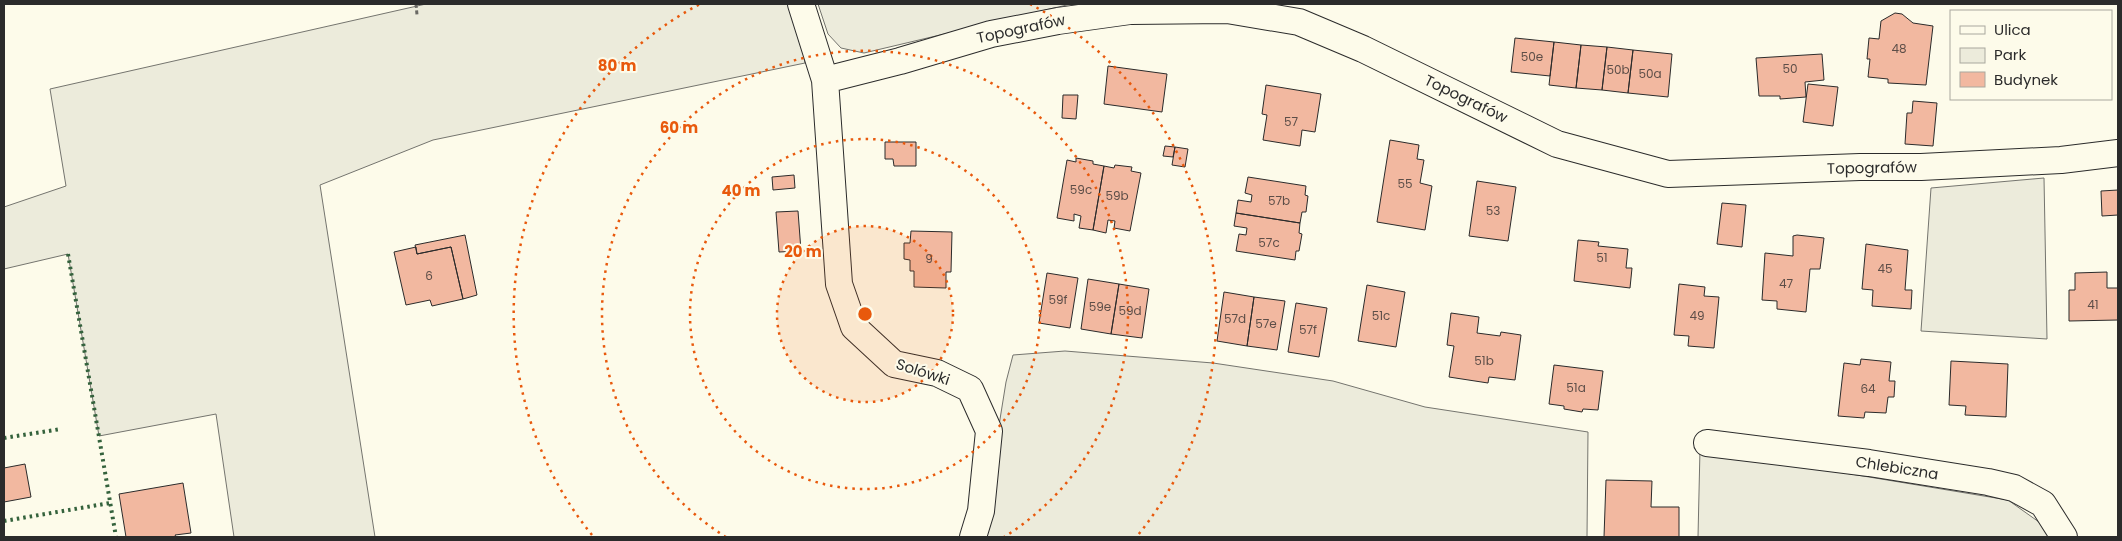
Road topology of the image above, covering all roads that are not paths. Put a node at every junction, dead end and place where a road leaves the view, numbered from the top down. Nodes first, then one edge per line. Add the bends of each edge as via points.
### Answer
1 (801, 4) edge
2 (825, 80) junction
3 (2118, 153) edge
4 (1707, 443) dead end
5 (973, 537) edge
6 (2064, 537) edge

1 - 2 street, Solówki
2 - 3 street, Topografów via 900,62 990,34 1058,21 1130,11 1227,10 1299,22 1364,49 1557,144 1668,174 2061,160
2 - 5 street, Solówki via 839,284 854,327 894,364 937,373 970,389 989,431 981,511
4 - 6 street, Chlebiczna via 1869,463 2014,488 2042,504

